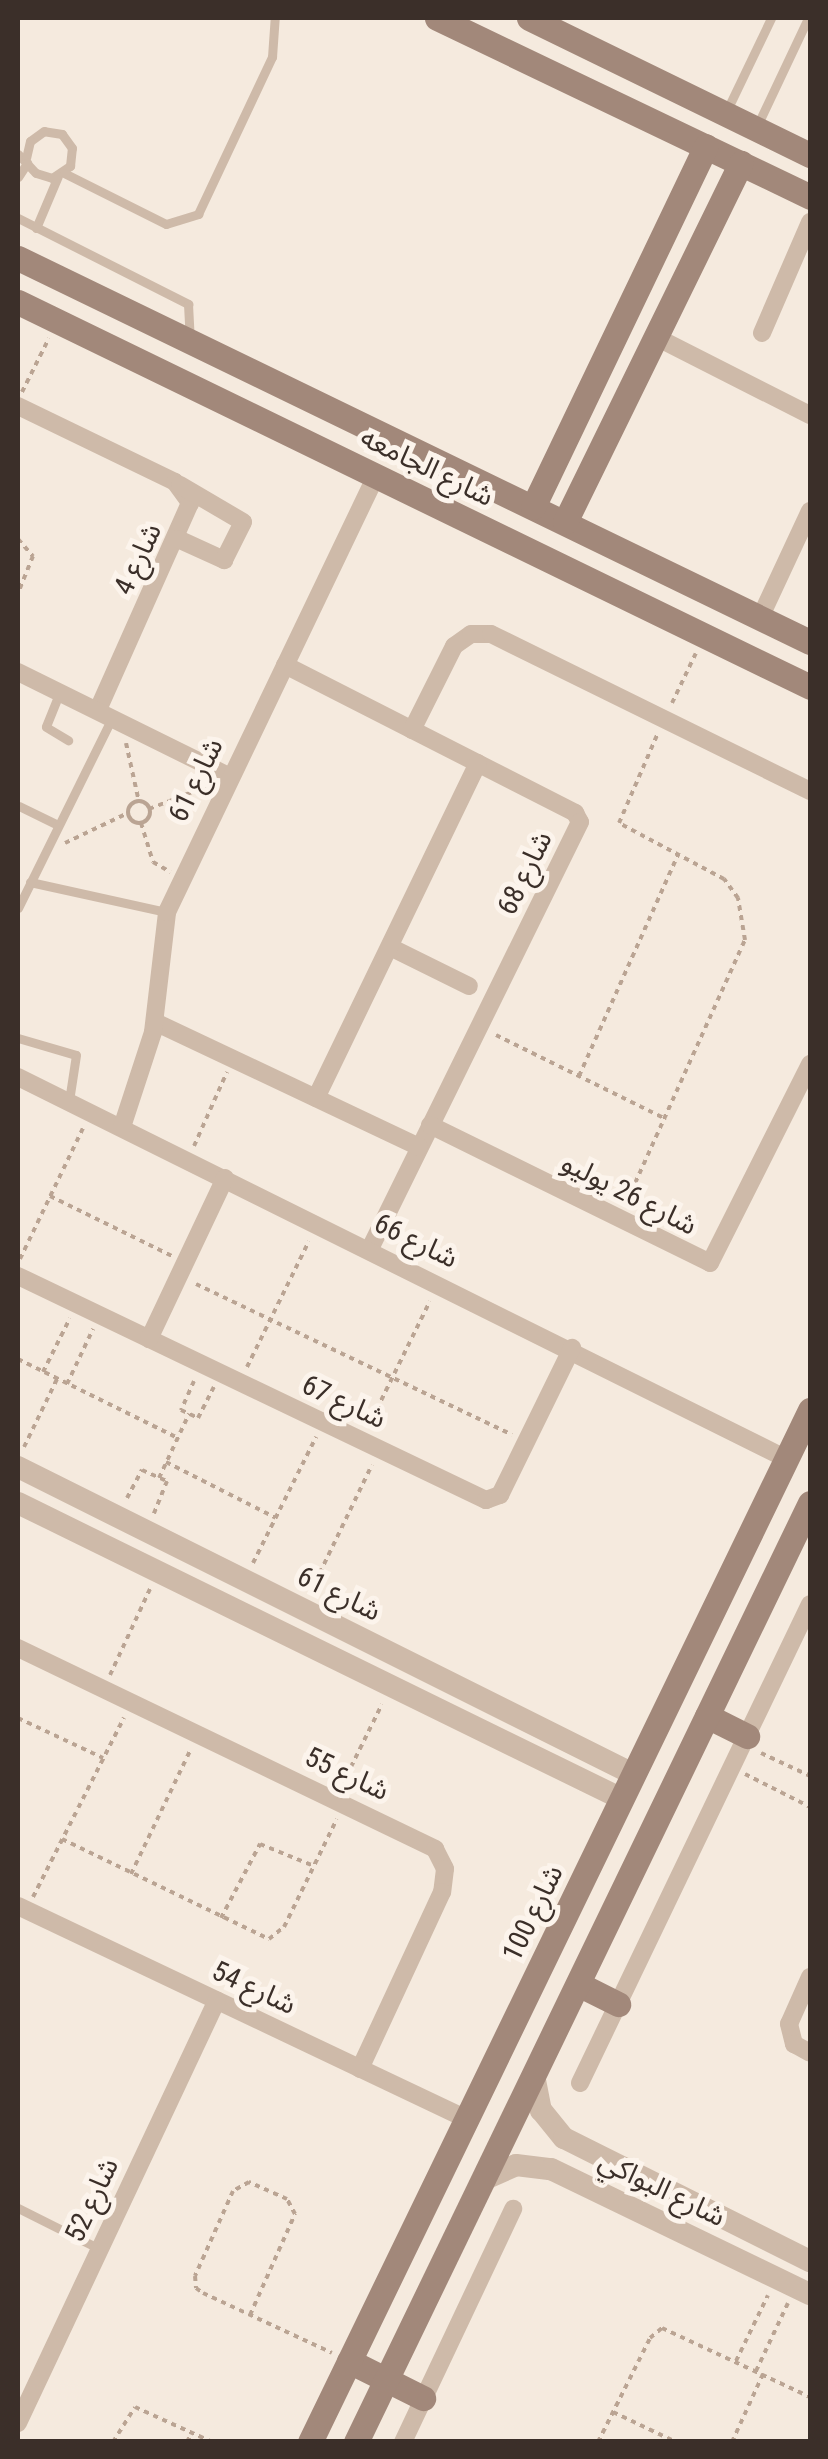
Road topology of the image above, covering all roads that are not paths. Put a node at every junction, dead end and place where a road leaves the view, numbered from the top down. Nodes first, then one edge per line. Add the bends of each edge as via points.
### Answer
1 (275, 18) edge
2 (437, 18) edge
3 (529, 18) edge
4 (771, 18) edge
5 (808, 18) edge
6 (724, 114) junction
7 (756, 129) junction
8 (706, 146) junction
9 (810, 155) edge
10 (24, 159) edge
11 (742, 163) junction
12 (61, 174) junction
13 (18, 177) edge
14 (810, 197) edge
15 (18, 218) edge
16 (810, 222) edge
17 (36, 228) junction
18 (18, 258) edge
19 (18, 302) edge
20 (762, 334) dead end
21 (656, 336) junction
22 (191, 340) junction
23 (232, 360) junction
24 (215, 397) junction
25 (18, 404) edge
26 (810, 416) edge
27 (376, 476) junction
28 (175, 482) junction
29 (533, 507) junction
30 (810, 511) edge
31 (565, 522) junction
32 (178, 539) junction
33 (644, 562) junction
34 (627, 598) junction
35 (760, 618) junction
36 (810, 642) edge
37 (285, 665) junction
38 (18, 672) edge
39 (810, 687) edge
40 (60, 692) junction
41 (110, 716) junction
42 (412, 730) junction
43 (68, 740) dead end
44 (478, 763) junction
45 (230, 777) junction
46 (810, 792) edge
47 (19, 806) edge
48 (58, 825) junction
49 (30, 882) junction
50 (18, 908) edge
51 (167, 912) junction
52 (390, 947) junction
53 (469, 986) dead end
54 (155, 1022) junction
55 (18, 1038) edge
56 (810, 1064) edge
57 (18, 1077) edge
58 (316, 1098) junction
59 (69, 1101) junction
60 (430, 1125) junction
61 (122, 1127) junction
62 (419, 1147) junction
63 (226, 1178) junction
64 (370, 1249) junction
65 (18, 1276) edge
66 (150, 1340) junction
67 (572, 1348) junction
68 (810, 1410) edge
69 (787, 1459) junction
70 (18, 1467) edge
71 (18, 1503) edge
72 (810, 1503) edge
73 (810, 1604) edge
74 (709, 1619) junction
75 (746, 1637) junction
76 (18, 1648) edge
77 (707, 1716) junction
78 (745, 1740) junction
79 (634, 1774) junction
80 (622, 1799) junction
81 (22, 1908) edge
82 (810, 1977) edge
83 (578, 1984) junction
84 (216, 2000) junction
85 (618, 2004) junction
86 (810, 2053) edge
87 (360, 2069) junction
88 (534, 2075) junction
89 (580, 2082) dead end
90 (466, 2120) junction
91 (574, 2145) junction
92 (561, 2174) junction
93 (485, 2179) junction
94 (18, 2208) edge
95 (513, 2209) dead end
96 (100, 2249) junction
97 (810, 2261) edge
98 (794, 2286) edge
99 (348, 2361) junction
100 (386, 2380) junction
101 (423, 2398) junction
102 (18, 2423) edge
103 (310, 2442) edge
104 (356, 2442) edge
105 (403, 2442) edge

1 - 12 lane via 272,57 198,214 166,224
2 - 8 main road
3 - 6 main road
4 - 6 lane
5 - 7 lane
6 - 7 main road
7 - 9 main road
8 - 11 main road
8 - 29 main road
10 - 12 lane via 40,176
10 - 12 lane via 30,141 53,130 72,148
10 - 13 lane
11 - 14 main road
11 - 21 main road
12 - 17 lane
15 - 17 lane
16 - 20 street
17 - 22 lane via 188,304
18 - 22 main road, شارع الجامعه
19 - 24 main road, شارع الجامعه
21 - 26 street
21 - 31 main road
22 - 23 main road, شارع الجامعه
23 - 24 main road
23 - 29 main road, شارع الجامعه
24 - 27 main road, شارع الجامعه
25 - 28 street
27 - 34 main road, شارع الجامعه
27 - 37 street, شارع 61
28 - 32 street, شارع 4 via 190,503
28 - 32 street via 244,522 224,560
29 - 31 main road, شارع الجامعه
30 - 35 street
31 - 33 main road, شارع الجامعه
32 - 41 street, شارع 4
33 - 34 main road
33 - 35 main road, شارع الجامعه
34 - 39 main road, شارع الجامعه
35 - 36 main road, شارع الجامعه
37 - 42 street, شارع 68
37 - 45 street, شارع 61
38 - 40 street
40 - 41 street
40 - 43 lane via 46,726
41 - 45 street
41 - 48 lane
42 - 44 street, شارع 68
42 - 46 street via 454,646 481,633
44 - 52 street
44 - 60 street, شارع 68 via 575,812 580,822
45 - 51 street, شارع 61
47 - 48 lane
48 - 49 lane
49 - 50 lane
49 - 51 lane
51 - 54 street, شارع 61
52 - 53 street
52 - 58 street
54 - 58 street
54 - 61 street, شارع 61
55 - 59 lane via 76,1054
56 - 60 street, شارع 26 يوليو via 714,1262 703,1263
57 - 59 street, شارع 66
58 - 62 street
59 - 61 street, شارع 66
60 - 62 street, شارع 68
61 - 63 street, شارع 66
62 - 64 street, شارع 68
63 - 64 street, شارع 66
63 - 66 street
64 - 67 street, شارع 66
65 - 66 street, شارع 67
66 - 67 street, شارع 67 via 491,1500
67 - 69 street, شارع 66
68 - 69 main road, شارع 100
69 - 74 main road, شارع 100
70 - 79 street, شارع 61
71 - 80 street
72 - 75 main road
73 - 78 street
74 - 75 main road
74 - 79 main road, شارع 100
75 - 77 main road
76 - 87 street, شارع 55 via 426,1842 445,1869 442,1892
77 - 78 main road
77 - 83 main road
78 - 85 street
79 - 80 main road, شارع 100
80 - 90 main road, شارع 100
81 - 84 street, شارع 54
82 - 86 street via 788,2032
83 - 85 main road
83 - 88 main road
84 - 87 street, شارع 54
84 - 96 street, شارع 52
85 - 89 street
87 - 90 street, شارع 54
88 - 91 street, شارع البواكي via 547,2121
88 - 93 main road
90 - 99 main road, شارع 100
91 - 92 street
91 - 97 street, شارع البواكي
92 - 93 street, شارع البواكي via 528,2164
92 - 98 street, شارع البواكي
93 - 100 main road
94 - 96 lane
95 - 101 street
96 - 102 street, شارع 52
99 - 100 main road
99 - 103 main road, شارع 100
100 - 101 main road
100 - 104 main road
101 - 105 street

